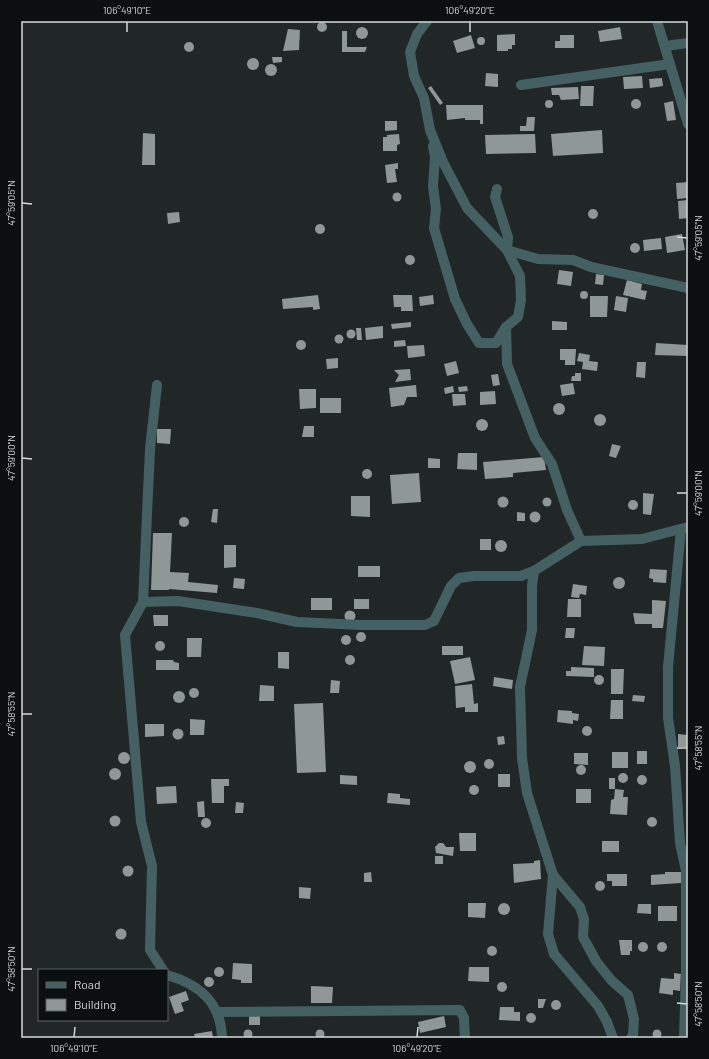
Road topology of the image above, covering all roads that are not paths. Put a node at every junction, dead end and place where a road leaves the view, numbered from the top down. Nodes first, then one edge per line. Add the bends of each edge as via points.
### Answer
1 (427, 21) edge
2 (657, 21) edge
3 (688, 43) edge
4 (665, 46) junction
5 (670, 64) junction
6 (521, 85) dead end
7 (688, 124) edge
8 (430, 130) junction
9 (497, 189) dead end
10 (507, 250) junction
11 (688, 288) edge
12 (506, 327) junction
13 (157, 385) dead end
14 (684, 528) edge
15 (581, 541) junction
16 (534, 571) junction
17 (143, 602) junction
18 (687, 871) edge
19 (553, 875) junction
20 (162, 969) edge
21 (687, 971) edge
22 (168, 975) edge
23 (218, 1012) junction
24 (222, 1038) edge
25 (465, 1038) edge
26 (613, 1038) edge
27 (631, 1038) edge
28 (684, 1038) edge

1 - 8 street via 417,34 410,52 414,76 428,110
2 - 4 street
3 - 4 street
4 - 5 street
5 - 6 street
5 - 7 street
8 - 10 street via 467,208
8 - 12 street via 435,157 434,228 456,299 479,343 496,343
9 - 10 street via 495,197 508,237
10 - 11 street via 538,259 573,260 591,267
10 - 12 street via 520,276 521,300 518,316
12 - 15 street via 507,364 535,438 552,464
13 - 17 street via 150,449
14 - 15 street via 642,539
14 - 18 street via 668,667 668,718 675,766 680,843
15 - 16 street
16 - 17 street via 521,576 459,578 451,586 434,621 425,624 297,622 178,600
16 - 19 street via 532,630 520,687 522,758 527,793
17 - 20 street via 125,635 141,822 152,866 150,950
18 - 21 street
19 - 26 street via 548,934 554,954 598,1006
19 - 27 street via 580,907 584,920 584,937 596,961 611,980 628,995 634,1019
21 - 28 street
22 - 23 street via 199,989
23 - 24 street
23 - 25 street via 460,1010 464,1018

